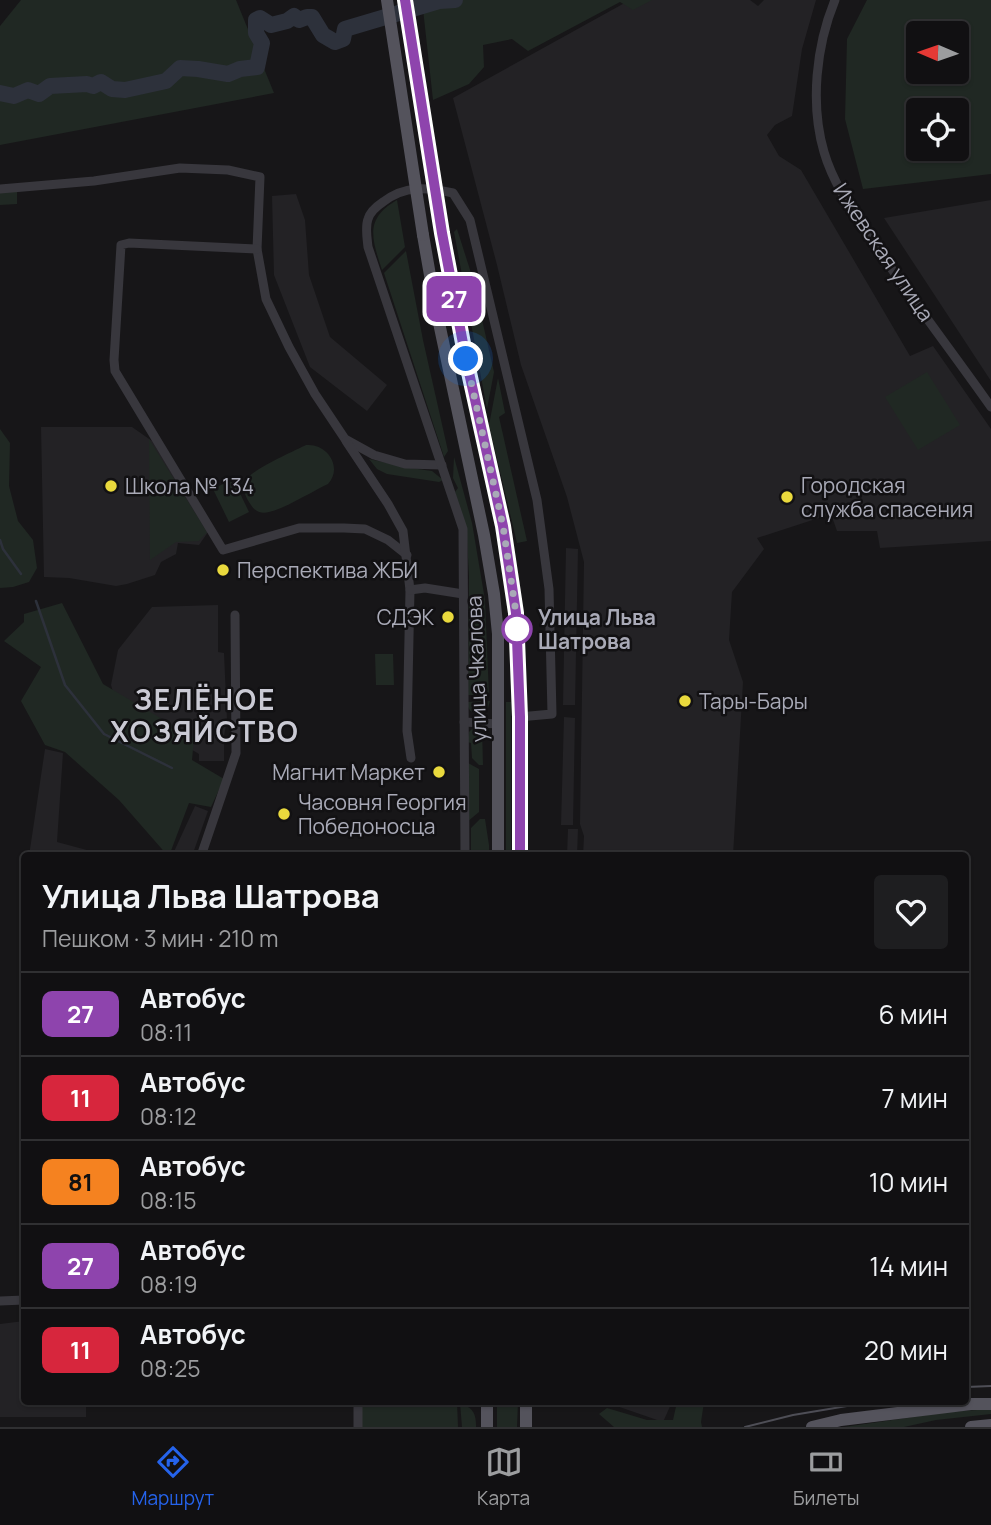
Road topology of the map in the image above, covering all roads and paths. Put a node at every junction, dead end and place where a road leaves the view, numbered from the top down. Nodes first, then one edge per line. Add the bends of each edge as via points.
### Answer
1 (387, 0) edge
2 (405, 0) edge
3 (835, 0) edge
4 (0, 189) edge
5 (257, 249) junction
6 (991, 407) edge
7 (345, 439) junction
8 (442, 465) junction
9 (407, 555) junction
10 (410, 590) junction
11 (463, 594) junction
12 (236, 615) dead end
13 (520, 717) junction
14 (464, 722) junction
15 (498, 723) junction
16 (411, 758) dead end
17 (202, 852) edge
18 (465, 852) edge
19 (498, 852) edge
20 (520, 852) edge
21 (21, 1300) edge
22 (0, 1301) edge
23 (969, 1404) edge
24 (991, 1404) edge
25 (358, 1405) edge
26 (487, 1405) edge
27 (526, 1405) edge
28 (963, 1405) edge
29 (991, 1425) edge
30 (358, 1427) edge
31 (487, 1427) edge
32 (526, 1427) edge
33 (812, 1427) edge
34 (971, 1427) edge

1 - 15 main road, улица Чкалова, bridge via 435,304 494,594
2 - 13 main road, улица Чкалова, bridge via 442,233 503,526 516,613
3 - 6 street, Ижевская улица via 819,59 817,92 818,126 828,166 884,259
4 - 5 street via 180,168 260,177
5 - 7 street via 265,299 315,394
5 - 9 street via 121,245 115,371 223,550 299,528 344,528 365,529
7 - 8 street via 374,455 405,464
7 - 9 street via 403,531
8 - 11 street via 463,529
8 - 13 street via 368,247 367,232 368,217 395,192 427,188 453,192 470,220 537,500 549,589 552,714
9 - 10 street
10 - 11 street
10 - 16 street via 407,731
11 - 14 street
12 - 17 street via 236,754
13 - 20 main road, улица Чкалова
14 - 15 street
14 - 18 street
15 - 19 main road, улица Чкалова
21 - 22 street
23 - 24 main road
25 - 30 street
26 - 31 main road
27 - 32 main road
28 - 33 main road
29 - 34 main road

